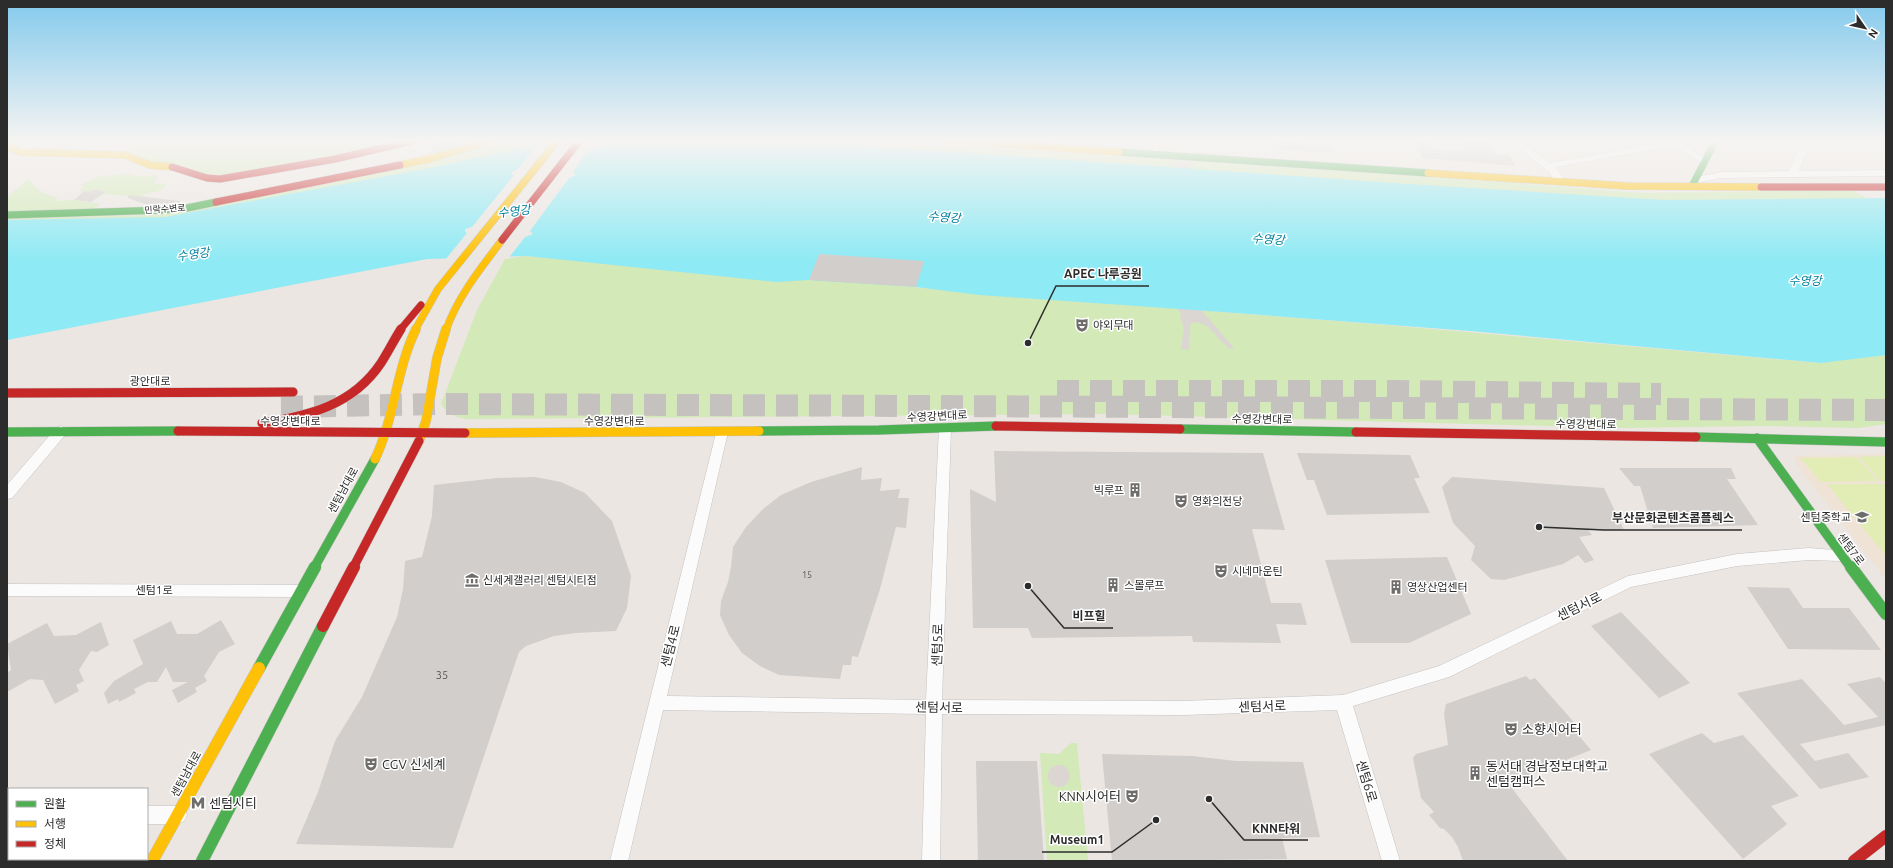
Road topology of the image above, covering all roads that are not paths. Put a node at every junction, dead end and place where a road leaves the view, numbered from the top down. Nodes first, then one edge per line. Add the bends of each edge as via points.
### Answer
1 (323, 181) edge
2 (524, 181) edge
3 (549, 181) edge
4 (1649, 181) edge
5 (1702, 181) edge
6 (1885, 181) edge
7 (1693, 183) junction
8 (1868, 184) junction
9 (1882, 196) dead end
10 (7, 215) edge
11 (432, 298) junction
12 (159, 383) dead end
13 (278, 392) junction
14 (293, 392) dead end
15 (10, 393) edge
16 (945, 428) junction
17 (62, 431) junction
18 (7, 432) edge
19 (205, 432) junction
20 (722, 432) junction
21 (386, 433) junction
22 (423, 434) junction
23 (1757, 438) junction
24 (1886, 439) edge
25 (1868, 442) junction
26 (1886, 442) edge
27 (7, 494) edge
28 (1841, 555) junction
29 (7, 590) edge
30 (301, 591) junction
31 (1886, 614) edge
32 (1344, 702) junction
33 (656, 703) junction
34 (934, 707) junction
35 (148, 815) edge
36 (178, 815) junction
37 (1886, 836) edge
38 (152, 861) edge
39 (202, 861) edge
40 (619, 861) edge
41 (931, 861) edge
42 (1392, 861) edge
43 (1854, 861) edge

1 - 10 main road, 민락수변로 via 188,208
2 - 11 main road, 센텀남대로
3 - 22 main road via 459,301 438,354
4 - 7 main road
5 - 7 street
6 - 8 main road
7 - 8 main road
8 - 9 main road
11 - 19 main road via 416,309 397,333 370,379 349,397 328,409 302,418
11 - 21 main road, 센텀남대로 via 422,314 405,356
12 - 13 main road
13 - 14 main road, 광안대로
13 - 15 main road, 광안대로
16 - 20 main road, 수영강변대로
16 - 23 main road, 수영강변대로 via 972,426
16 - 34 street, 센텀5로
17 - 18 main road, 수영강변대로
17 - 19 main road, 수영강변대로
17 - 27 street
19 - 21 main road, 수영강변대로
20 - 22 main road, 수영강변대로
20 - 33 street, 센텀4로
21 - 22 main road, 수영강변대로
21 - 30 main road, 센텀남대로 via 376,456
22 - 39 main road
23 - 25 main road, 수영강변대로
23 - 28 main road, 센텀7로
24 - 25 main road, 수영강변대로
25 - 26 main road, 수영강변대로
28 - 31 main road, 센텀7로
28 - 32 street, 센텀서로 via 1808,554 1737,560 1628,582 1443,672
29 - 30 street, 센텀1로
30 - 36 main road, 센텀남대로
32 - 34 street, 센텀서로 via 1183,708
32 - 42 street, 센텀6로
33 - 34 street, 센텀서로
33 - 40 street, 센텀4로
34 - 41 street, 센텀5로
35 - 36 street
36 - 38 main road, 센텀남대로
37 - 43 main road

